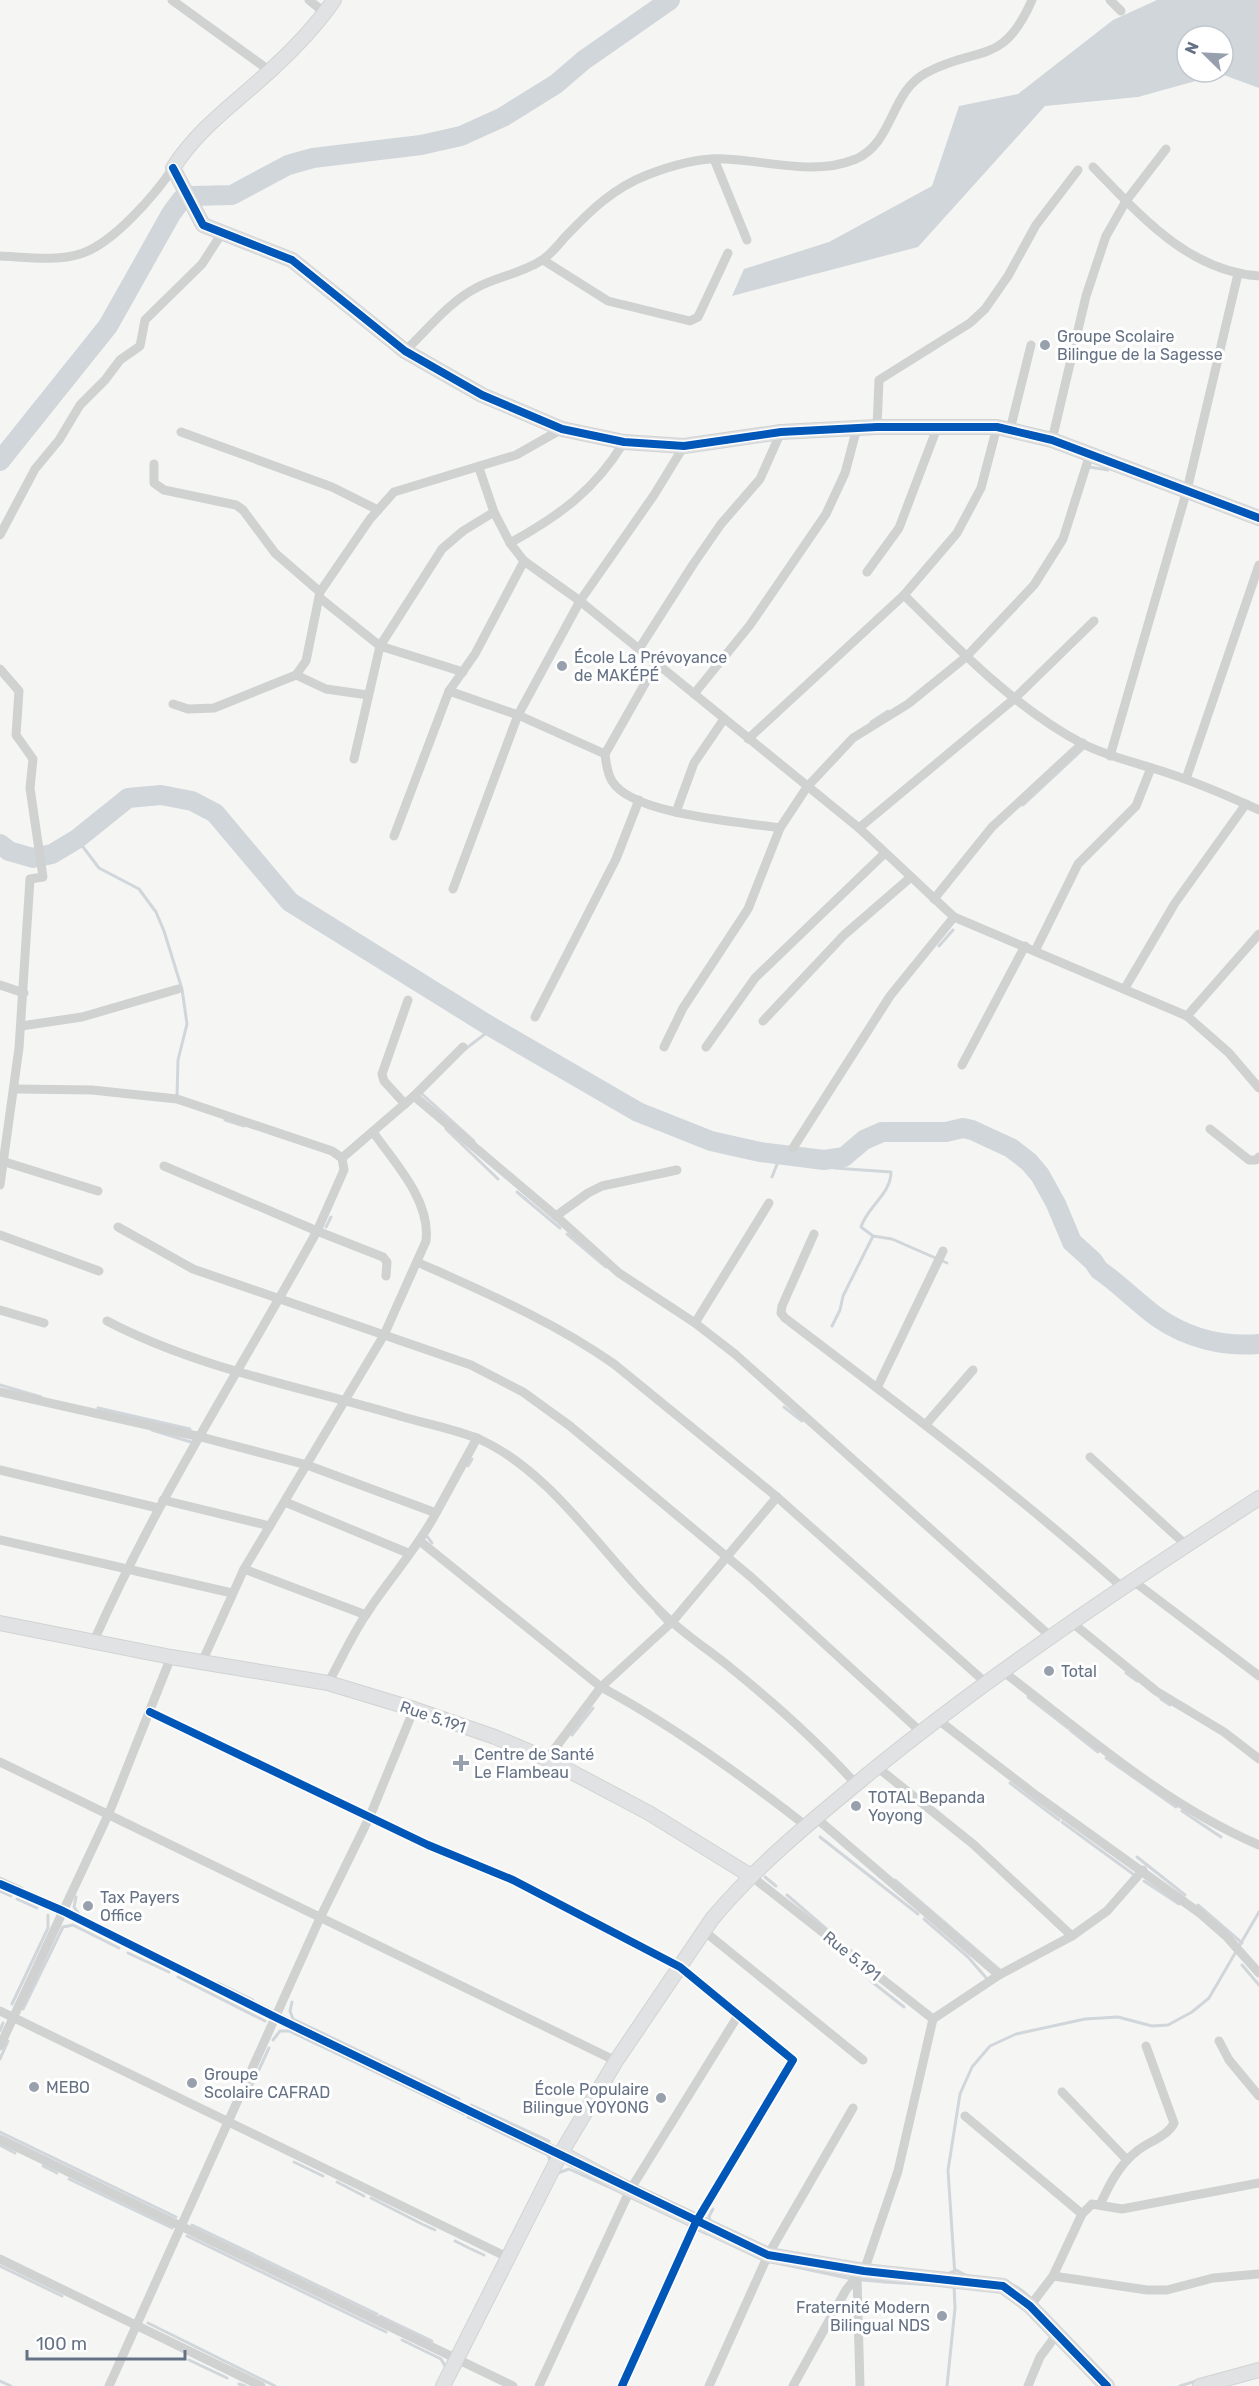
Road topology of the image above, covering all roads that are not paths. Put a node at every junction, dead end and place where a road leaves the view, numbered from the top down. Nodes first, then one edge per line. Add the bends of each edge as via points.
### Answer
1 (172, 0) edge
2 (309, 0) edge
3 (334, 0) edge
4 (1032, 0) edge
5 (1110, 0) edge
6 (1121, 11) dead end
7 (325, 13) junction
8 (270, 71) junction
9 (1166, 149) dead end
10 (714, 159) junction
11 (1093, 167) dead end
12 (173, 168) junction
13 (1078, 170) dead end
14 (1126, 201) junction
15 (222, 233) junction
16 (747, 240) dead end
17 (728, 253) dead end
18 (1, 259) edge
19 (543, 260) junction
20 (1238, 274) junction
21 (1259, 276) edge
22 (1031, 345) dead end
23 (405, 351) junction
24 (877, 427) junction
25 (857, 428) junction
26 (937, 428) junction
27 (1004, 428) junction
28 (562, 429) junction
29 (181, 432) dead end
30 (781, 432) junction
31 (1052, 440) junction
32 (624, 442) junction
33 (684, 446) junction
34 (1090, 454) junction
35 (154, 464) dead end
36 (478, 468) junction
37 (1187, 490) junction
38 (378, 510) junction
39 (494, 512) junction
40 (1259, 518) edge
41 (0, 535) edge
42 (510, 543) junction
43 (524, 561) junction
44 (1259, 565) edge
45 (867, 572) dead end
46 (320, 595) junction
47 (904, 596) junction
48 (579, 601) junction
49 (1094, 621) dead end
50 (380, 646) junction
51 (639, 649) junction
52 (966, 657) junction
53 (656, 664) junction
54 (0, 669) edge
55 (463, 672) junction
56 (296, 675) junction
57 (449, 691) junction
58 (694, 694) junction
59 (368, 695) junction
60 (1014, 699) junction
61 (173, 704) dead end
62 (518, 715) junction
63 (724, 719) junction
64 (748, 739) junction
65 (1083, 744) junction
66 (605, 754) junction
67 (1110, 756) junction
68 (354, 759) dead end
69 (1151, 768) junction
70 (1186, 779) junction
71 (807, 787) junction
72 (639, 800) junction
73 (1246, 804) junction
74 (1259, 810) edge
75 (676, 812) junction
76 (780, 828) junction
77 (859, 828) junction
78 (394, 836) dead end
79 (885, 853) junction
80 (911, 877) junction
81 (453, 889) dead end
82 (934, 899) junction
83 (954, 917) junction
84 (1259, 933) edge
85 (1025, 946) junction
86 (1035, 951) junction
87 (0, 985) edge
88 (1125, 988) junction
89 (178, 989) dead end
90 (24, 993) junction
91 (408, 1000) dead end
92 (1187, 1016) junction
93 (535, 1017) dead end
94 (763, 1022) dead end
95 (21, 1026) junction
96 (463, 1047) dead end
97 (664, 1047) dead end
98 (706, 1047) dead end
99 (962, 1065) dead end
100 (1259, 1088) edge
101 (14, 1089) junction
102 (414, 1096) junction
103 (405, 1104) junction
104 (1210, 1129) dead end
105 (373, 1132) junction
106 (793, 1148) dead end
107 (1259, 1157) edge
108 (342, 1158) junction
109 (5, 1162) junction
110 (164, 1166) dead end
111 (677, 1170) dead end
112 (0, 1185) edge
113 (98, 1191) dead end
114 (769, 1203) dead end
115 (556, 1216) junction
116 (118, 1227) dead end
117 (317, 1231) junction
118 (0, 1234) edge
119 (814, 1234) dead end
120 (943, 1251) dead end
121 (417, 1262) junction
122 (99, 1271) dead end
123 (386, 1276) dead end
124 (280, 1299) junction
125 (0, 1310) edge
126 (107, 1321) dead end
127 (44, 1323) dead end
128 (695, 1323) junction
129 (384, 1335) junction
130 (973, 1370) dead end
131 (236, 1373) junction
132 (878, 1388) junction
133 (0, 1392) edge
134 (344, 1400) junction
135 (927, 1423) junction
136 (201, 1437) junction
137 (477, 1438) junction
138 (1090, 1457) dead end
139 (307, 1466) junction
140 (0, 1470) edge
141 (777, 1497) junction
142 (1259, 1498) edge
143 (285, 1502) junction
144 (160, 1504) junction
145 (436, 1513) junction
146 (270, 1526) junction
147 (0, 1540) edge
148 (421, 1542) junction
149 (1186, 1545) junction
150 (408, 1553) junction
151 (725, 1557) junction
152 (126, 1567) junction
153 (244, 1569) junction
154 (1127, 1583) junction
155 (232, 1593) junction
156 (366, 1615) junction
157 (1070, 1621) junction
158 (672, 1622) junction
159 (0, 1623) edge
160 (1049, 1635) junction
161 (93, 1643) junction
162 (171, 1657) junction
163 (202, 1662) junction
164 (1001, 1671) junction
165 (1259, 1676) edge
166 (985, 1682) junction
167 (328, 1683) junction
168 (601, 1686) junction
169 (414, 1709) junction
170 (150, 1712) junction
171 (937, 1719) junction
172 (921, 1732) junction
173 (547, 1759) junction
174 (1259, 1759) edge
175 (0, 1762) edge
176 (877, 1767) junction
177 (856, 1784) junction
178 (109, 1813) junction
179 (370, 1816) junction
180 (810, 1821) junction
181 (1259, 1845) edge
182 (1143, 1870) junction
183 (751, 1876) junction
184 (0, 1884) edge
185 (63, 1911) junction
186 (320, 1918) junction
187 (704, 1931) junction
188 (1072, 1935) junction
189 (680, 1966) junction
190 (1259, 1973) edge
191 (999, 1975) junction
192 (0, 2011) edge
193 (739, 2014) junction
194 (13, 2018) junction
195 (277, 2018) junction
196 (933, 2019) junction
197 (1219, 2041) dead end
198 (0, 2046) edge
199 (1146, 2046) dead end
200 (863, 2060) dead end
201 (616, 2061) junction
202 (1062, 2092) dead end
203 (1259, 2096) edge
204 (853, 2108) dead end
205 (965, 2116) dead end
206 (229, 2123) junction
207 (0, 2139) edge
208 (561, 2153) junction
209 (1127, 2160) junction
210 (1259, 2183) edge
211 (630, 2190) junction
212 (1100, 2205) junction
213 (1082, 2214) junction
214 (696, 2222) junction
215 (179, 2227) junction
216 (768, 2255) junction
217 (507, 2257) junction
218 (0, 2259) edge
219 (861, 2273) junction
220 (1259, 2274) edge
221 (1053, 2276) junction
222 (1030, 2306) junction
223 (137, 2326) junction
224 (1057, 2334) junction
225 (456, 2359) junction
226 (1259, 2370) edge
227 (109, 2386) edge
228 (261, 2386) edge
229 (443, 2386) edge
230 (513, 2386) edge
231 (539, 2386) edge
232 (622, 2386) edge
233 (709, 2386) edge
234 (794, 2386) edge
235 (860, 2386) edge
236 (1028, 2386) edge
237 (1107, 2386) edge
238 (1200, 2386) edge

1 - 8 street
2 - 7 street
3 - 7 street
4 - 10 street via 1015,32 1001,46 926,73 912,83 874,148 857,158 809,167
5 - 6 street
7 - 8 street
8 - 12 street via 217,115
9 - 14 street
10 - 16 street
10 - 19 street via 650,174 623,185 598,203
11 - 14 street
12 - 15 street via 203,225
12 - 18 street via 139,211 84,253
13 - 24 street via 1036,225 985,309 970,323 879,380
14 - 20 street via 1185,252 1208,265
14 - 31 street via 1106,236 1092,277
15 - 23 street via 292,260
15 - 41 street via 202,264 145,320 140,346 120,360 80,405 35,469
17 - 19 street via 698,316 690,321 608,301
19 - 23 street via 475,288
20 - 21 street
20 - 37 street
22 - 27 street
23 - 28 street via 482,395
24 - 25 street
24 - 26 street
25 - 30 street
25 - 58 street via 845,472 826,514 750,625
26 - 27 street
26 - 45 street via 902,522
27 - 31 street
27 - 47 street via 970,512
28 - 32 street
28 - 36 street via 529,449
29 - 38 street via 332,487
30 - 33 street
30 - 51 street via 760,479 721,524
31 - 34 street
32 - 33 street
32 - 42 street via 609,467 584,492 553,518
33 - 48 street
34 - 37 street
34 - 52 street via 1063,539 1047,567
35 - 46 street via 154,483 164,490 236,505 243,510 275,553
36 - 38 street via 402,488
36 - 39 street
37 - 40 street
37 - 67 street
38 - 46 street
39 - 42 street
39 - 50 street via 442,549
42 - 43 street
43 - 48 street
43 - 55 street
44 - 70 street
46 - 50 street
46 - 56 street via 306,661
47 - 52 street
47 - 64 street
48 - 51 street
48 - 62 street
49 - 60 street
50 - 55 street
50 - 59 street
51 - 53 street
52 - 60 street
52 - 71 street via 908,704 853,738
53 - 58 street
53 - 66 street
54 - 90 street via 20,691 16,735 33,759 30,788 43,877 30,879
55 - 57 street
56 - 59 street via 326,689
56 - 61 street via 214,708 188,709
57 - 62 street
57 - 78 street
58 - 63 street
59 - 68 street
60 - 65 street
60 - 77 street
62 - 66 street
62 - 81 street
63 - 64 street
63 - 75 street via 694,763
64 - 71 street
65 - 67 street
65 - 82 street via 992,827
66 - 72 street via 612,781
67 - 69 street
69 - 70 street
69 - 86 street via 1136,806 1078,864
70 - 73 street
71 - 76 street
71 - 77 street
72 - 75 street via 660,810
72 - 93 street via 616,859
73 - 74 street
73 - 88 street via 1175,903
75 - 76 street
76 - 97 street via 748,909 683,1008
77 - 79 street
79 - 80 street
79 - 98 street via 755,978
80 - 82 street
80 - 94 street via 824,955
82 - 83 street
83 - 85 street
83 - 106 street via 890,996
84 - 92 street
85 - 86 street
85 - 99 street
86 - 88 street
87 - 90 street
88 - 92 street
89 - 95 street via 82,1017
90 - 95 street
91 - 103 street via 382,1074 384,1082
92 - 100 street via 1229,1053
95 - 101 street
96 - 102 street
101 - 108 street via 92,1090 177,1099 332,1151
101 - 109 street
102 - 103 street
102 - 115 street
103 - 105 street
104 - 107 street via 1250,1160
105 - 108 street
105 - 121 street via 423,1209 427,1230
108 - 117 street via 344,1170
109 - 112 street
109 - 113 street
110 - 117 street
111 - 115 street via 602,1186
114 - 128 street
115 - 128 street via 619,1273
116 - 124 street via 193,1269
117 - 123 street via 383,1257 387,1262
117 - 124 street
118 - 122 street
119 - 132 street via 781,1313
120 - 132 street
121 - 129 street
121 - 141 street via 521,1309 590,1347
124 - 129 street
124 - 131 street
125 - 127 street
126 - 131 street via 150,1343
128 - 160 street via 735,1354
129 - 134 street
129 - 151 street via 471,1365 523,1392 570,1426
130 - 135 street
131 - 134 street
131 - 136 street
132 - 135 street
133 - 136 street
134 - 137 street
134 - 139 street
135 - 154 street
136 - 139 street
136 - 144 street
137 - 145 street
137 - 158 street via 522,1465
138 - 149 street
139 - 143 street
139 - 145 street
140 - 144 street
141 - 151 street
141 - 166 street
142 - 149 street
143 - 146 street
143 - 150 street
144 - 146 street
144 - 152 street
145 - 148 street
146 - 153 street
147 - 152 street
148 - 150 street
148 - 168 street
149 - 154 street
150 - 156 street
151 - 158 street
151 - 172 street via 811,1629
152 - 155 street
152 - 161 street
153 - 155 street
153 - 156 street
154 - 157 street
154 - 165 street
155 - 163 street
156 - 167 street
157 - 160 street
157 - 174 street via 1156,1691 1224,1732
158 - 168 street
158 - 177 street via 788,1716
159 - 161 street, Rue 5.191
160 - 164 street
161 - 162 street, Rue 5.191
162 - 163 street, Rue 5.191
162 - 170 street
163 - 167 street, Rue 5.191
164 - 166 street
164 - 181 street via 1174,1801
166 - 171 street
167 - 169 street, Rue 5.191
168 - 173 street
168 - 180 street
169 - 173 street, Rue 5.191
169 - 179 street
170 - 178 street
170 - 179 street
171 - 172 street
171 - 182 street
172 - 176 street
173 - 183 street, Rue 5.191 via 649,1813
175 - 178 street
176 - 177 street
176 - 188 street via 973,1844
177 - 180 street
178 - 185 street
178 - 186 street
179 - 186 street
179 - 189 street via 513,1880
180 - 183 street
180 - 191 street
182 - 188 street via 1114,1905
182 - 190 street via 1226,1936
183 - 187 street
183 - 196 street, Rue 5.191
184 - 185 street
185 - 194 street
185 - 195 street
186 - 195 street
186 - 201 street
187 - 189 street
187 - 200 street
188 - 191 street
189 - 193 street
189 - 201 street
191 - 196 street
192 - 194 street
193 - 211 street
193 - 214 street via 793,2060
194 - 198 street
194 - 206 street
195 - 206 street
195 - 208 street
196 - 219 street via 896,2179
197 - 203 street via 1229,2060
199 - 209 street via 1174,2123
201 - 208 street
202 - 209 street
204 - 216 street
205 - 213 street
206 - 215 street
206 - 217 street
207 - 215 street
208 - 211 street
208 - 217 street
209 - 212 street
210 - 212 street via 1122,2209
211 - 214 street
211 - 231 street
212 - 213 street via 1092,2204
213 - 221 street
214 - 216 street
214 - 232 street
215 - 223 street
215 - 225 street
216 - 219 street
216 - 233 street
217 - 225 street
218 - 223 street
219 - 222 street via 1003,2286
219 - 234 street via 846,2290
219 - 235 street
220 - 221 street via 1213,2278 1167,2290
221 - 222 street
222 - 224 street
223 - 227 street
223 - 228 street
224 - 236 street via 1040,2357
224 - 237 street
225 - 229 street
225 - 230 street
226 - 238 street

